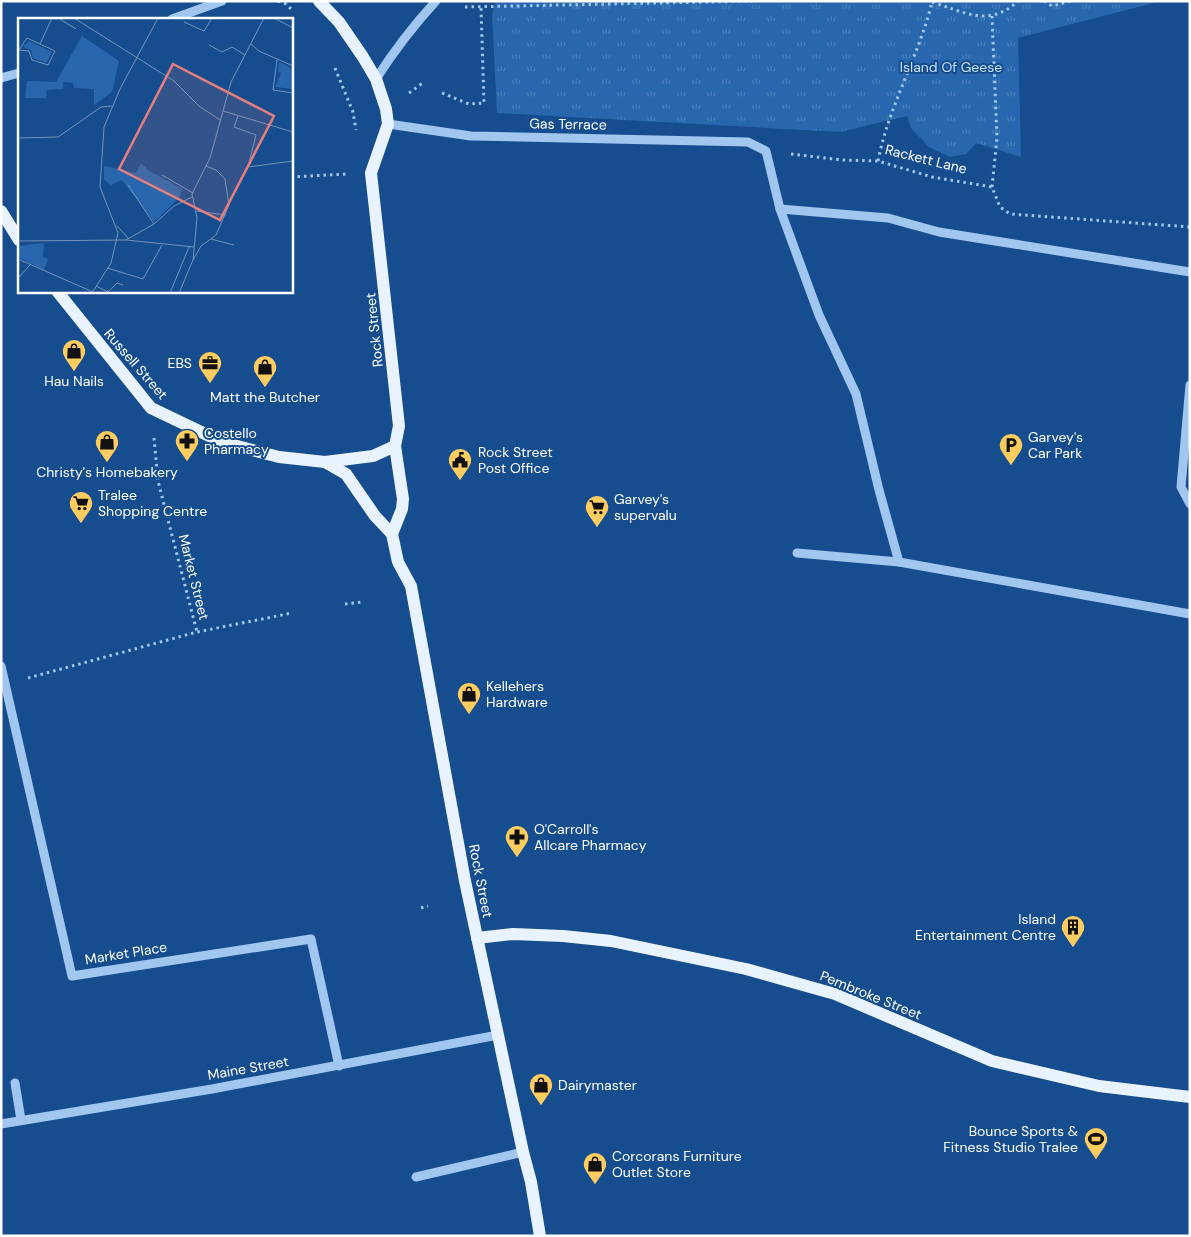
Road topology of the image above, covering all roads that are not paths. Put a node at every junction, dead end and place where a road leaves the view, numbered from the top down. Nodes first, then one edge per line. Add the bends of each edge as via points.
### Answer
1 (222, 1) edge
2 (318, 1) edge
3 (436, 1) edge
4 (175, 18) edge
5 (376, 79) junction
6 (388, 124) junction
7 (780, 209) junction
8 (1, 211) edge
9 (18, 238) edge
10 (1190, 272) edge
11 (58, 292) edge
12 (1190, 385) edge
13 (395, 446) junction
14 (325, 462) junction
15 (1190, 504) edge
16 (392, 534) junction
17 (796, 553) dead end
18 (899, 562) junction
19 (1190, 614) edge
20 (1, 666) edge
21 (477, 938) junction
22 (498, 1036) junction
23 (339, 1066) junction
24 (16, 1083) dead end
25 (1190, 1097) edge
26 (21, 1120) junction
27 (1, 1124) edge
28 (523, 1152) junction
29 (416, 1177) dead end
30 (540, 1236) edge

1 - 4 street
2 - 5 main road via 339,22
3 - 5 street via 403,39
5 - 6 main road
6 - 7 street, Gas Terrace via 471,136 748,142 766,151
6 - 13 main road, Rock Street via 371,173 399,426
7 - 10 street via 888,218 939,232
7 - 18 street via 819,315 856,394
8 - 9 main road
11 - 14 main road, Russell Street via 151,408 222,442 279,457
12 - 15 street via 1181,487
13 - 14 main road via 373,456
13 - 16 main road, Rock Street via 403,499
14 - 16 main road via 346,474 375,516
16 - 21 main road, Rock Street via 398,562 411,586
17 - 18 street
18 - 19 street
20 - 23 street, Market Place via 72,976 311,939
21 - 22 main road, Rock Street
21 - 25 main road, Pembroke Street via 512,934 611,941 737,967 835,994 992,1061 1099,1086
22 - 23 street, Maine Street
22 - 28 main road, Rock Street
23 - 26 street, Maine Street
24 - 26 street
26 - 27 street, Maine Street
28 - 29 street
28 - 30 main road, Rock Street

